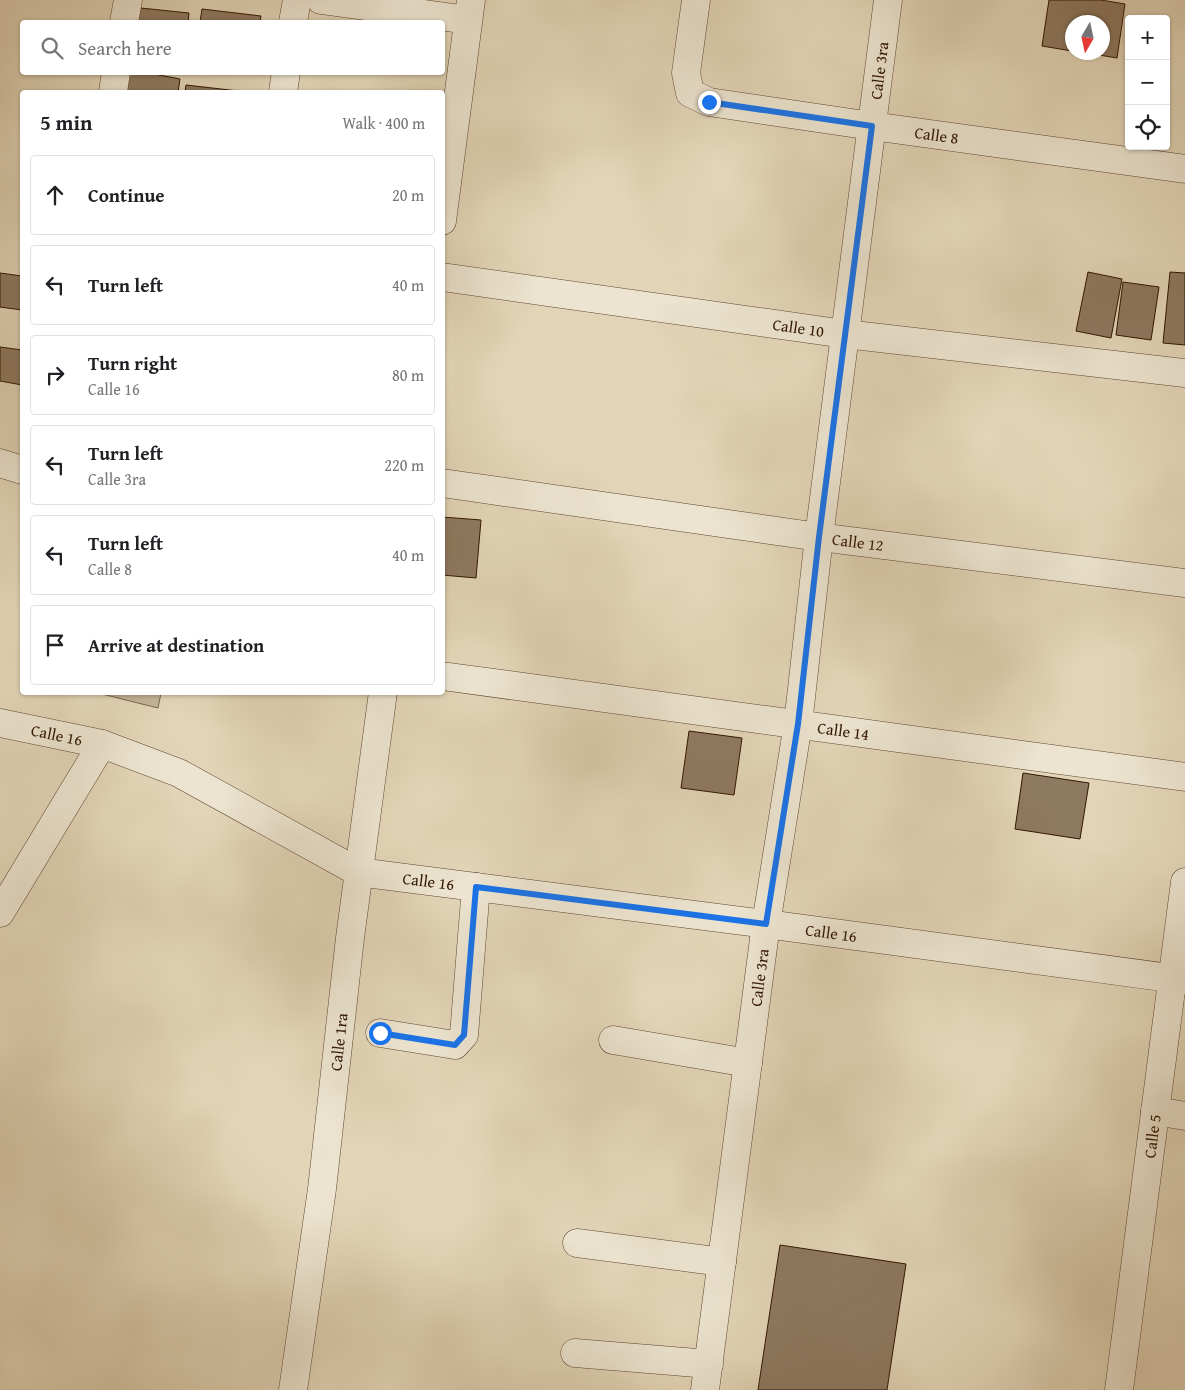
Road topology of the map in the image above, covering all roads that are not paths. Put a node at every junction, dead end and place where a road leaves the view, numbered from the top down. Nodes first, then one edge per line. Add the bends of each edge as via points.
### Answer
1 (128, 0) edge
2 (297, 0) edge
3 (321, 0) edge
4 (696, 0) edge
5 (888, 0) edge
6 (469, 10) edge
7 (124, 20) edge
8 (293, 20) edge
9 (116, 75) edge
10 (286, 75) edge
11 (114, 90) edge
12 (283, 90) edge
13 (872, 126) junction
14 (1185, 169) edge
15 (445, 198) edge
16 (445, 277) edge
17 (845, 334) junction
18 (1185, 373) edge
19 (0, 463) edge
20 (20, 469) edge
21 (445, 483) edge
22 (819, 537) junction
23 (1185, 583) edge
24 (445, 676) edge
25 (383, 695) edge
26 (0, 722) edge
27 (798, 724) junction
28 (102, 744) junction
29 (1185, 777) edge
30 (358, 872) junction
31 (1185, 882) edge
32 (476, 887) junction
33 (0, 913) edge
34 (766, 924) junction
35 (1178, 979) edge
36 (380, 1033) dead end
37 (613, 1040) dead end
38 (748, 1063) junction
39 (1155, 1111) junction
40 (1185, 1116) edge
41 (577, 1243) dead end
42 (722, 1262) junction
43 (576, 1353) dead end
44 (707, 1377) edge
45 (293, 1390) edge
46 (1119, 1390) edge

1 - 7 street
2 - 8 street
3 - 6 street
4 - 13 street, Calle 8 via 686,73 690,93 709,102
5 - 13 street, Calle 3ra
6 - 15 street
9 - 11 street
10 - 12 street
13 - 14 street, Calle 8
13 - 17 street, Calle 3ra
16 - 17 street, Calle 10
17 - 18 street, Calle 10
17 - 22 street, Calle 3ra
19 - 20 street
21 - 22 street, Calle 12
22 - 23 street, Calle 12
22 - 27 street, Calle 3ra
24 - 27 street, Calle 14
25 - 30 street, Calle 1ra
26 - 28 street, Calle 16
27 - 29 street, Calle 14
27 - 34 street, Calle 3ra
28 - 30 street, Calle 16 via 179,773
28 - 33 street
30 - 32 street, Calle 16
30 - 45 street, Calle 1ra via 322,1189
31 - 35 street, Calle 5
32 - 34 street, Calle 16
32 - 36 street via 464,1035 455,1045
34 - 35 street, Calle 16
34 - 38 street, Calle 3ra
35 - 39 street, Calle 5
37 - 38 street
38 - 42 street, Calle 3ra
39 - 40 street
39 - 46 street, Calle 5
41 - 42 street
42 - 44 street, Calle 3ra
43 - 44 street

